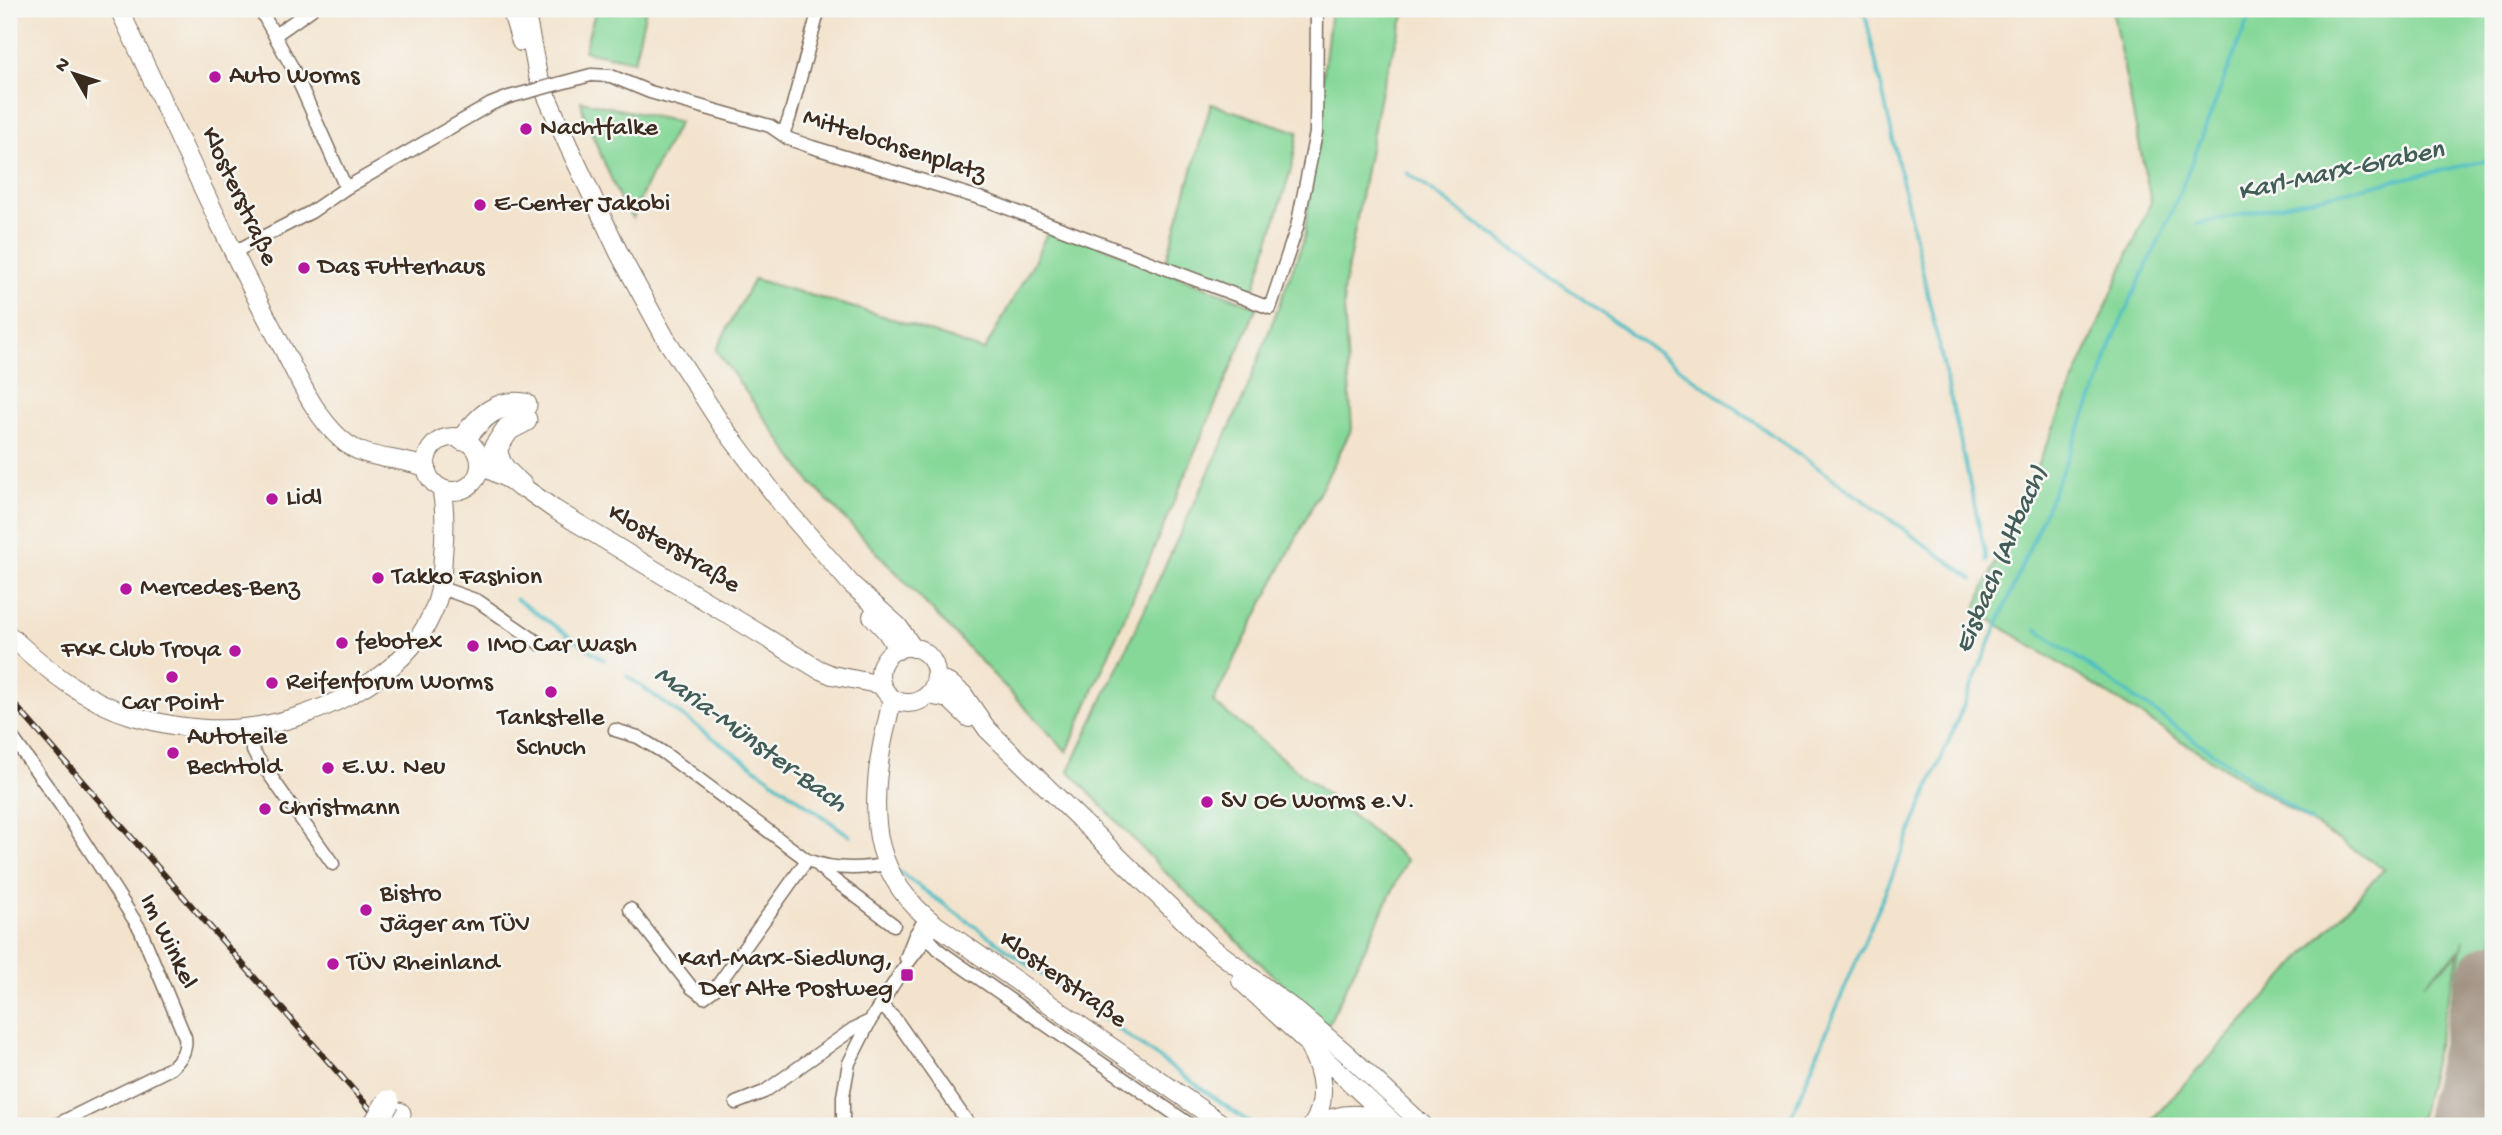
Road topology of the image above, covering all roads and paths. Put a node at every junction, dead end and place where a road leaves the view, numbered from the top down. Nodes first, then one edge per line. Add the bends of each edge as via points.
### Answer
1 (119, 9) edge
2 (260, 9) edge
3 (312, 9) edge
4 (511, 9) edge
5 (525, 9) edge
6 (819, 9) edge
7 (1317, 9) edge
8 (275, 35) junction
9 (783, 134) junction
10 (346, 188) junction
11 (234, 252) junction
12 (318, 411) junction
13 (430, 450) junction
14 (472, 451) junction
15 (426, 468) junction
16 (520, 485) junction
17 (466, 486) junction
18 (441, 488) junction
19 (554, 509) junction
20 (444, 540) junction
21 (440, 588) junction
22 (9, 635) edge
23 (540, 644) dead end
24 (905, 649) junction
25 (936, 677) junction
26 (891, 688) junction
27 (928, 695) junction
28 (244, 728) junction
29 (615, 730) dead end
30 (9, 733) edge
31 (812, 862) junction
32 (333, 864) dead end
33 (886, 864) junction
34 (1137, 879) junction
35 (630, 909) dead end
36 (894, 925) dead end
37 (930, 927) junction
38 (901, 972) junction
39 (881, 1005) junction
40 (870, 1021) junction
41 (1305, 1039) junction
42 (830, 1045) junction
43 (849, 1063) junction
44 (736, 1103) dead end
45 (393, 1114) edge
46 (54, 1126) edge
47 (374, 1126) edge
48 (843, 1126) edge
49 (970, 1126) edge
50 (1192, 1126) edge
51 (1225, 1126) edge
52 (1314, 1126) edge
53 (1395, 1126) edge
54 (1424, 1126) edge

1 - 11 main road, Klosterstraße
2 - 8 street
3 - 8 street
4 - 24 main road via 543,110 605,243 655,336 716,431 805,545
5 - 24 main road via 538,76 620,255 666,339 721,424 784,507 851,584 898,626
6 - 9 street
7 - 9 street, Mittelochsenplatz via 1316,133 1297,227 1270,308 986,200
8 - 10 street
9 - 10 street, Mittelochsenplatz, bridge via 611,76 591,75 491,104
10 - 11 street, Mittelochsenplatz
11 - 12 main road, Klosterstraße
12 - 13 main road, Klosterstraße via 356,438
12 - 15 main road, Klosterstraße via 353,448
13 - 14 main road, Klosterstraße via 445,439
13 - 15 main road
14 - 16 main road, Klosterstraße
14 - 16 highway via 500,420 525,412 496,447 498,462
14 - 17 main road
15 - 18 main road
16 - 19 main road, Klosterstraße
17 - 18 main road, Klosterstraße
17 - 19 main road, Klosterstraße via 487,483
17 - 20 main road
18 - 20 main road
19 - 26 main road, Klosterstraße via 801,658
20 - 21 main road
21 - 23 street via 478,601
21 - 28 main road via 418,639 383,673 326,708
22 - 28 main road via 64,682 113,709 178,726
24 - 25 main road via 922,652 931,660
24 - 26 main road, Klosterstraße via 890,655
25 - 27 main road
25 - 34 main road via 957,688 987,729
26 - 27 main road, Klosterstraße via 917,702
26 - 33 main road, Klosterstraße via 875,818
27 - 34 main road via 956,704
28 - 32 street via 254,753
29 - 31 street via 638,737 664,754
30 - 46 street, Im Winkel via 140,929 185,1037 182,1056 171,1068
31 - 33 street via 850,869
31 - 35 street via 715,989 704,996 692,988
31 - 36 street
33 - 37 main road, Klosterstraße
34 - 41 main road
34 - 54 main road via 1210,946 1348,1054
37 - 38 street
37 - 38 street via 914,938
37 - 50 street via 941,951
37 - 51 main road, Klosterstraße
38 - 39 street
39 - 40 street
39 - 49 street
40 - 42 street
40 - 43 street
41 - 52 main road via 1322,1087
41 - 53 main road
42 - 43 street
42 - 44 street via 764,1092
43 - 48 street
45 - 47 highway, bridge
52 - 53 main road via 1351,1114

